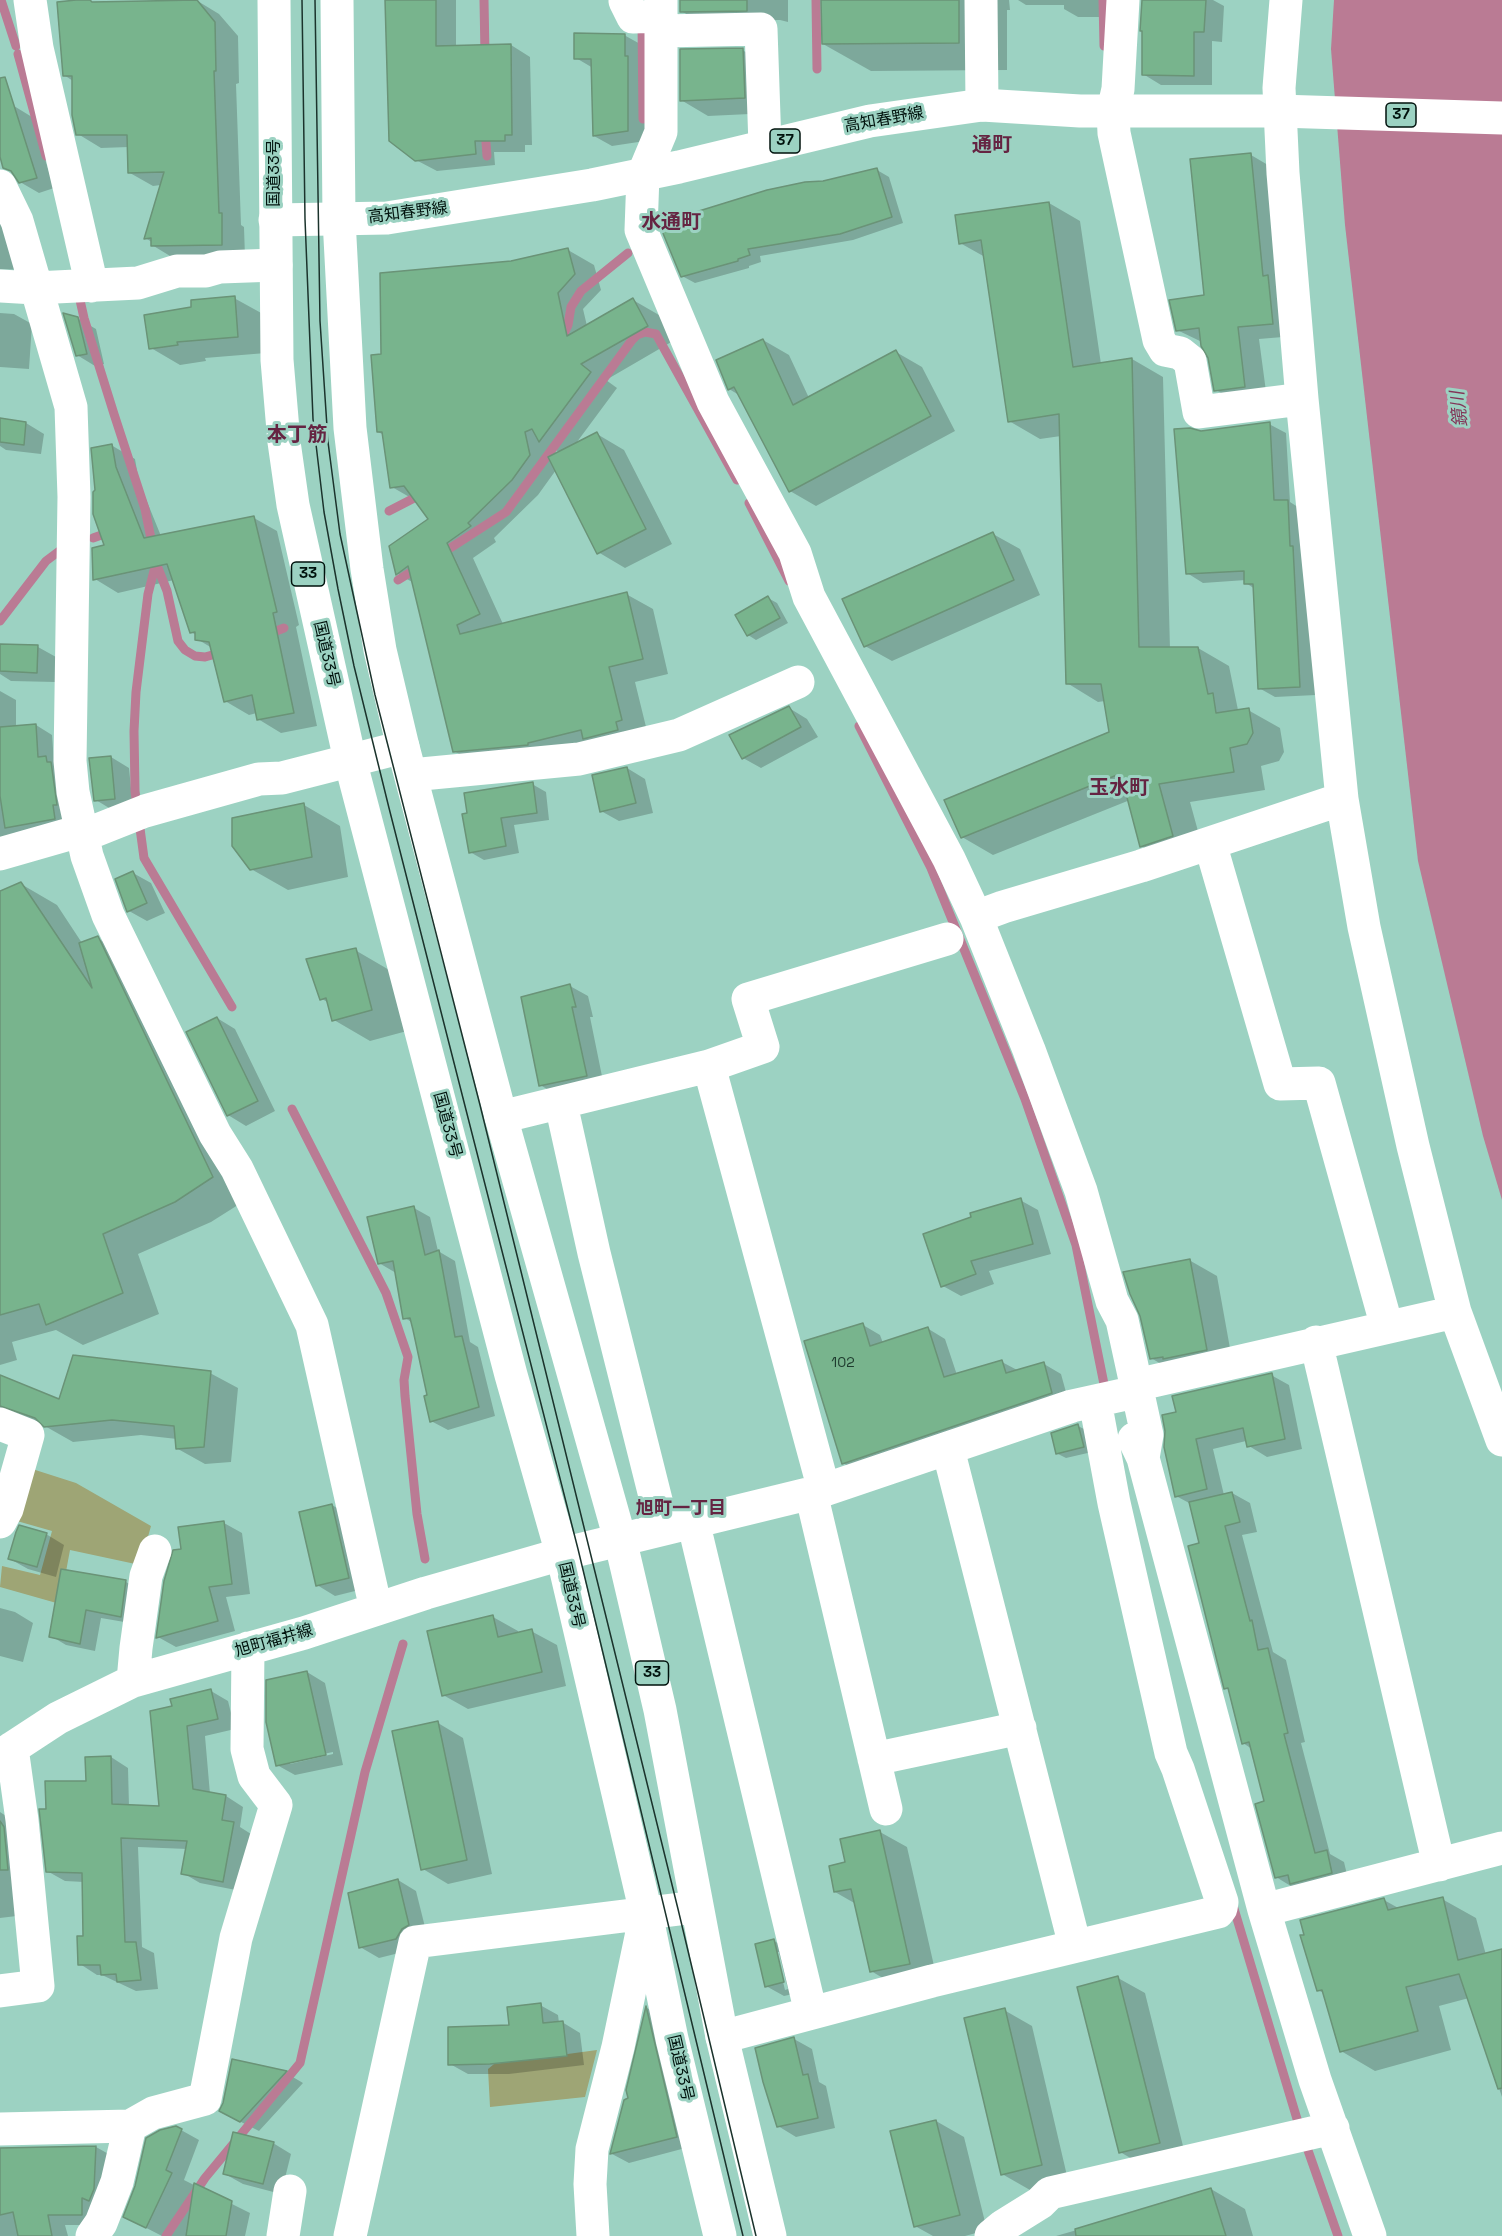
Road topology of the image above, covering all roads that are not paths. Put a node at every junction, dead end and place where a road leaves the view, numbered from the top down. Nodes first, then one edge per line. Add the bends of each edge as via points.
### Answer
1 (30, 0) edge
2 (274, 0) edge
3 (337, 0) edge
4 (981, 0) edge
5 (1123, 0) edge
6 (1286, 0) edge
7 (648, 13) edge
8 (982, 105) junction
9 (1113, 111) junction
10 (1289, 111) junction
11 (1502, 118) edge
12 (765, 146) junction
13 (643, 175) junction
14 (0, 186) edge
15 (339, 219) junction
16 (275, 220) junction
17 (276, 266) junction
18 (0, 286) edge
19 (82, 286) junction
20 (35, 288) junction
21 (1302, 399) junction
22 (798, 682) dead end
23 (350, 760) junction
24 (407, 761) junction
25 (1342, 799) junction
26 (81, 834) junction
27 (1210, 843) junction
28 (0, 854) edge
29 (976, 917) junction
30 (947, 939) dead end
31 (709, 1066) junction
32 (561, 1104) junction
33 (501, 1117) junction
34 (1455, 1312) junction
35 (1387, 1327) junction
36 (1316, 1342) junction
37 (1114, 1396) junction
38 (0, 1424) edge
39 (1502, 1440) edge
40 (948, 1449) junction
41 (817, 1492) junction
42 (0, 1522) edge
43 (678, 1525) junction
44 (620, 1539) junction
45 (155, 1551) dead end
46 (562, 1554) junction
47 (376, 1609) junction
48 (248, 1648) junction
49 (133, 1681) junction
50 (1020, 1728) junction
51 (6, 1752) edge
52 (874, 1759) junction
53 (886, 1809) dead end
54 (1502, 1848) edge
55 (1439, 1864) junction
56 (696, 1907) junction
57 (1264, 1910) junction
58 (646, 1913) junction
59 (1075, 1946) junction
60 (0, 1991) edge
61 (811, 2013) junction
62 (722, 2037) junction
63 (130, 2126) junction
64 (0, 2129) edge
65 (1314, 2132) junction
66 (290, 2191) dead end
67 (92, 2236) edge
68 (283, 2236) edge
69 (350, 2236) edge
70 (593, 2236) edge
71 (720, 2236) edge
72 (770, 2236) edge
73 (991, 2236) edge
74 (1370, 2236) edge

1 - 19 main road via 37,48 71,186
2 - 16 main road, 国道33号 / 33
3 - 15 main road, 33
4 - 8 main road
5 - 9 main road via 1118,89
6 - 10 main road
7 - 12 main road via 761,29
7 - 13 main road via 661,132
8 - 9 main road, 高知春野線 / 37
8 - 12 main road, 高知春野線 / 37 via 870,121
9 - 10 main road, 高知春野線 / 37
9 - 21 main road via 1113,134 1159,340 1165,350 1180,353 1190,361 1199,412
10 - 11 main road, 高知春野線 / 37
10 - 21 main road
12 - 13 main road, 高知春野線 / 37
13 - 15 main road, 高知春野線 / 37 via 387,218
13 - 29 main road via 641,230 713,402 795,553 809,597
14 - 20 main road via 16,221
15 - 16 main road, 高知春野線 / 37
15 - 24 main road, 33 via 350,428 367,569 378,638
16 - 17 main road, 国道33号 / 33
17 - 19 main road via 177,271 138,283
17 - 23 main road, 国道33号 / 33 via 277,360 293,505
18 - 20 main road
19 - 20 main road
20 - 26 main road via 71,407 74,497 70,761
21 - 25 main road
22 - 24 main road via 679,735 579,759
23 - 24 main road
23 - 26 main road via 282,778 259,779
23 - 46 main road, 国道33号 / 33 via 511,1375
24 - 33 main road, 33
25 - 27 main road
25 - 34 main road via 1364,927
26 - 28 main road
26 - 47 main road via 108,915 312,1325
27 - 29 main road
27 - 35 main road via 1280,1084 1319,1083
29 - 37 main road via 1081,1191 1112,1301 1108,1328
30 - 31 main road via 748,999 764,1047
31 - 32 main road
31 - 41 main road
32 - 33 main road
32 - 43 main road via 594,1253
33 - 44 main road, 33
34 - 35 main road, 旭町福井線
34 - 39 main road
35 - 36 main road, 旭町福井線
36 - 37 main road, 旭町福井線
36 - 55 main road
37 - 40 main road, 旭町福井線 via 1072,1406
37 - 57 main road via 1143,1458
37 - 59 main road via 1114,1503 1171,1753 1222,1902 1218,1912
38 - 42 main road via 28,1435
40 - 41 main road, 旭町福井線
40 - 50 main road
41 - 43 main road, 旭町福井線
41 - 52 main road
43 - 44 main road, 旭町福井線
43 - 61 main road
44 - 46 main road, 旭町福井線
44 - 56 main road, 33 via 660,1710
45 - 49 main road via 146,1576
46 - 47 main road, 旭町福井線
46 - 58 main road, 国道33号 / 33
47 - 48 main road, 旭町福井線
48 - 49 main road, 旭町福井線
48 - 63 main road via 247,1749 254,1776 276,1805 236,1938 204,2098 153,2113
49 - 51 main road, 旭町福井線 via 58,1718
50 - 52 main road
50 - 59 main road
51 - 60 main road via 22,1820 38,1986
52 - 53 main road
54 - 55 main road
55 - 57 main road
56 - 58 main road
56 - 62 main road, 33
57 - 65 main road via 1315,2080
58 - 69 main road via 415,1942
58 - 70 main road via 592,2149
58 - 71 main road, 国道33号 / 33
59 - 61 main road
61 - 62 main road
62 - 72 main road, 33
63 - 64 main road
63 - 67 main road via 117,2182
65 - 73 main road via 1050,2193
65 - 74 main road
66 - 68 main road

